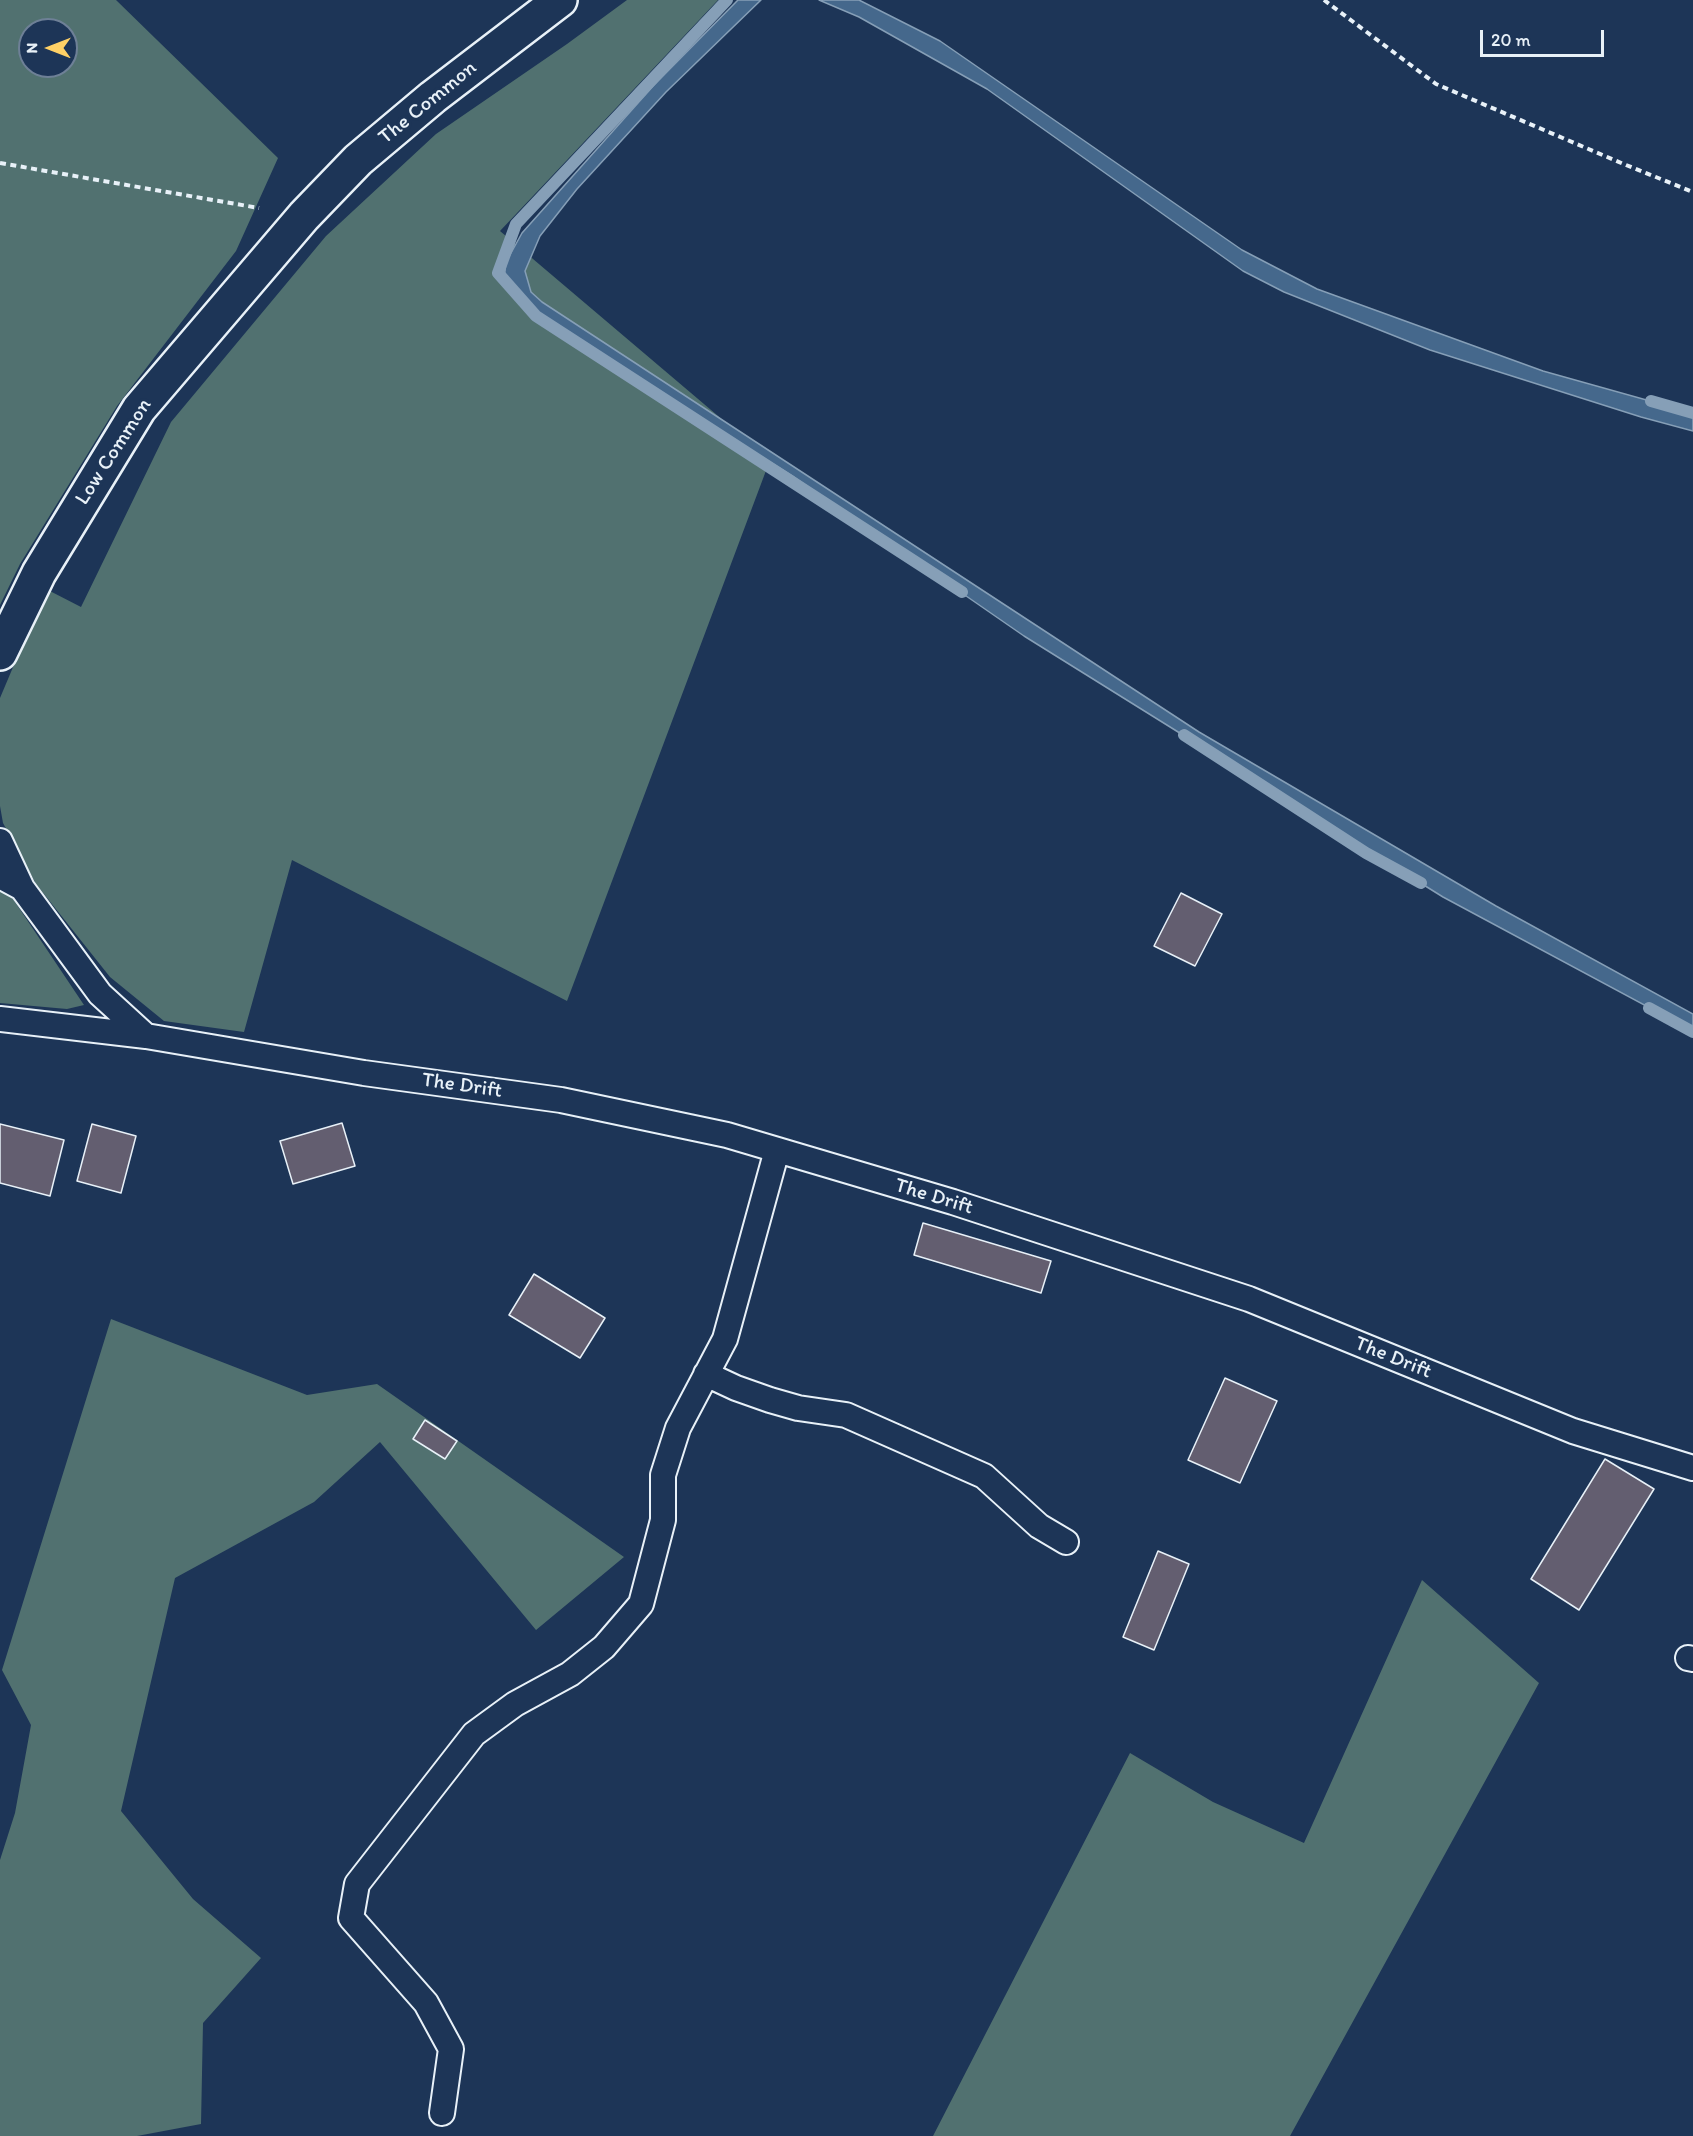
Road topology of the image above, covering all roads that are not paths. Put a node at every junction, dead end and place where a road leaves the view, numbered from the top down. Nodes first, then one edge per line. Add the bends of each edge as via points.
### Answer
1 (560, 0) edge
2 (304, 216) joint
3 (0, 653) edge
4 (0, 841) edge
5 (0, 876) edge
6 (22, 888) junction
7 (0, 1019) edge
8 (146, 1035) junction
9 (777, 1150) junction
10 (706, 1374) junction
11 (1693, 1468) edge
12 (1066, 1542) dead end
13 (442, 2113) dead end

1 - 2 street, The Common via 357,160
2 - 3 street, Low Common via 139,409 39,573
4 - 6 lane
5 - 6 lane
6 - 8 lane via 100,994
7 - 8 lane, The Drift
8 - 9 lane, The Drift via 364,1073 561,1100 727,1135
9 - 10 lane via 724,1339
9 - 11 lane, The Drift via 953,1202 1249,1299 1573,1431
10 - 12 lane via 798,1408 846,1415 984,1476 1040,1526
10 - 13 lane via 678,1428 663,1476 663,1520 641,1604 604,1647 570,1674 515,1704 474,1734 357,1884 351,1918 426,2003 451,2049

